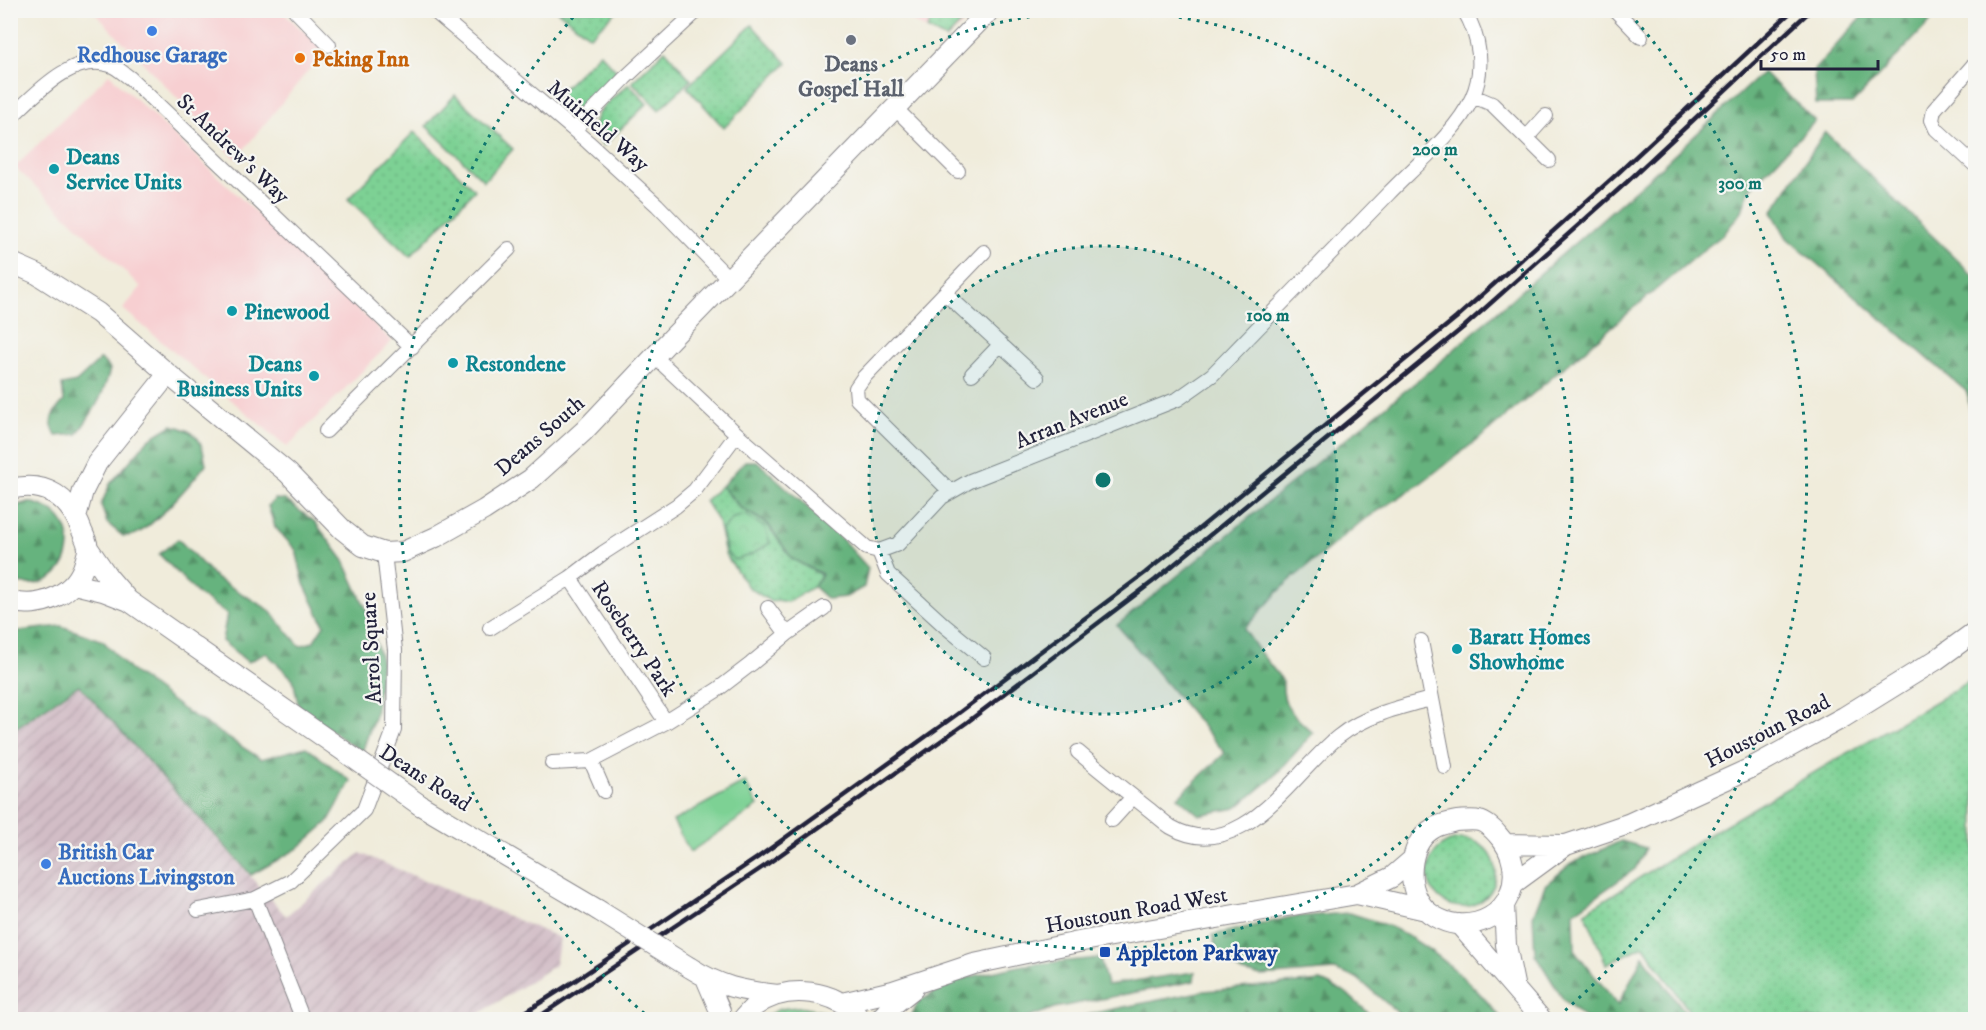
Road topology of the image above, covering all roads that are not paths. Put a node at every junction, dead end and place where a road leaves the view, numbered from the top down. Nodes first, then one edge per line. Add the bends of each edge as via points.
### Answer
1 (295, 10) edge
2 (433, 10) edge
3 (698, 10) edge
4 (990, 10) edge
5 (1464, 10) edge
6 (1615, 10) edge
7 (1641, 37) dead end
8 (329, 45) dead end
9 (1976, 63) edge
10 (1473, 96) junction
11 (895, 108) junction
12 (1546, 116) dead end
13 (10, 118) edge
14 (574, 130) junction
15 (1527, 137) junction
16 (1550, 160) dead end
17 (1976, 166) edge
18 (958, 171) dead end
19 (509, 249) dead end
20 (984, 252) dead end
21 (10, 262) edge
22 (729, 279) junction
23 (945, 293) junction
24 (1001, 344) junction
25 (412, 346) junction
26 (654, 356) junction
27 (168, 374) junction
28 (972, 374) dead end
29 (1036, 378) dead end
30 (326, 431) dead end
31 (737, 434) junction
32 (97, 463) junction
33 (11, 488) edge
34 (52, 492) junction
35 (951, 492) junction
36 (76, 517) junction
37 (88, 548) junction
38 (879, 551) junction
39 (384, 553) junction
40 (570, 578) junction
41 (74, 584) junction
42 (129, 601) junction
43 (11, 602) edge
44 (768, 608) dead end
45 (824, 608) dead end
46 (490, 628) dead end
47 (1976, 631) edge
48 (787, 633) junction
49 (1421, 641) dead end
50 (984, 657) dead end
51 (1431, 699) junction
52 (666, 722) junction
53 (1078, 752) dead end
54 (591, 761) junction
55 (552, 763) dead end
56 (1445, 767) dead end
57 (604, 791) dead end
58 (1133, 797) junction
59 (1112, 820) dead end
60 (1507, 844) junction
61 (1566, 845) junction
62 (1413, 859) junction
63 (1514, 883) junction
64 (1357, 894) junction
65 (255, 899) junction
66 (1504, 905) junction
67 (198, 910) dead end
68 (1426, 910) junction
69 (1459, 924) junction
70 (706, 978) junction
71 (925, 980) junction
72 (1515, 987) junction
73 (778, 995) junction
74 (842, 1003) junction
75 (303, 1020) edge
76 (721, 1020) edge
77 (742, 1020) edge
78 (861, 1020) edge
79 (879, 1020) edge
80 (1542, 1020) edge

1 - 8 street
2 - 14 street, Muirfield Way
3 - 14 street
4 - 11 street, Deans South
5 - 10 street, Arran Avenue via 1476,36 1479,55
6 - 7 street
9 - 17 street via 1935,110 1932,120 1936,129
10 - 15 street via 1492,104
10 - 35 street, Arran Avenue via 1452,128 1196,388 1179,399 970,481
11 - 18 street
11 - 22 street, Deans South
12 - 15 street
13 - 25 street, St Andrew's Way via 62,72 87,63 110,65 130,78
14 - 22 street, Muirfield Way via 657,205
15 - 16 street
19 - 25 street
20 - 23 street
21 - 27 street via 37,274 98,313
22 - 26 street, Deans South
23 - 24 street
23 - 35 street via 856,388 857,399
24 - 28 street
24 - 29 street
25 - 30 street
26 - 31 street
26 - 39 street, Deans South via 584,431 531,479 436,537 403,552
27 - 32 street
27 - 39 street via 288,473 343,530 363,546
31 - 38 street via 867,548
31 - 40 street, Roseberry Park via 694,490 676,506
32 - 34 street via 76,481
32 - 36 street
33 - 34 street via 26,486
34 - 36 street via 68,503
35 - 38 street, Arran Avenue via 898,544
36 - 37 street, Deans Road
37 - 41 street via 84,568
37 - 42 street, Deans Road
38 - 50 street via 888,574
39 - 65 street, Arrol Square via 396,650 394,730 364,810 291,881
40 - 46 street, Roseberry Park
40 - 52 street, Roseberry Park
41 - 42 street, Deans Road
41 - 43 street via 58,597 42,602
42 - 70 street, Deans Road, bridge via 420,805
44 - 48 street
45 - 48 street, Roseberry Park
47 - 61 street, Houstoun Road via 1844,717 1751,768 1628,824
48 - 52 street, Roseberry Park via 717,690
49 - 51 street
51 - 56 street
51 - 58 street via 1379,714 1340,736 1252,821 1223,835 1191,834 1171,827
52 - 54 street, Roseberry Park
53 - 58 street
54 - 55 street, Roseberry Park
54 - 57 street
58 - 59 street
60 - 61 street, Houstoun Road
60 - 62 street via 1480,821 1456,821 1433,828
60 - 63 street via 1514,862
61 - 63 street, Houstoun Road
62 - 64 street, Houstoun Road West via 1392,877
62 - 68 street via 1412,885
63 - 66 street
64 - 68 street, Houstoun Road West
64 - 71 street, Houstoun Road West via 1083,941 974,964
65 - 67 street, Arrol Square
65 - 75 street
66 - 69 street via 1485,920
66 - 72 street via 1506,945
68 - 69 street
69 - 72 street
70 - 73 street, Deans Road via 737,990
70 - 76 street
71 - 74 street, Houstoun Road West
71 - 79 street, Houstoun Road West
72 - 80 street
73 - 74 street via 822,994
73 - 77 street via 756,1006
74 - 78 street

